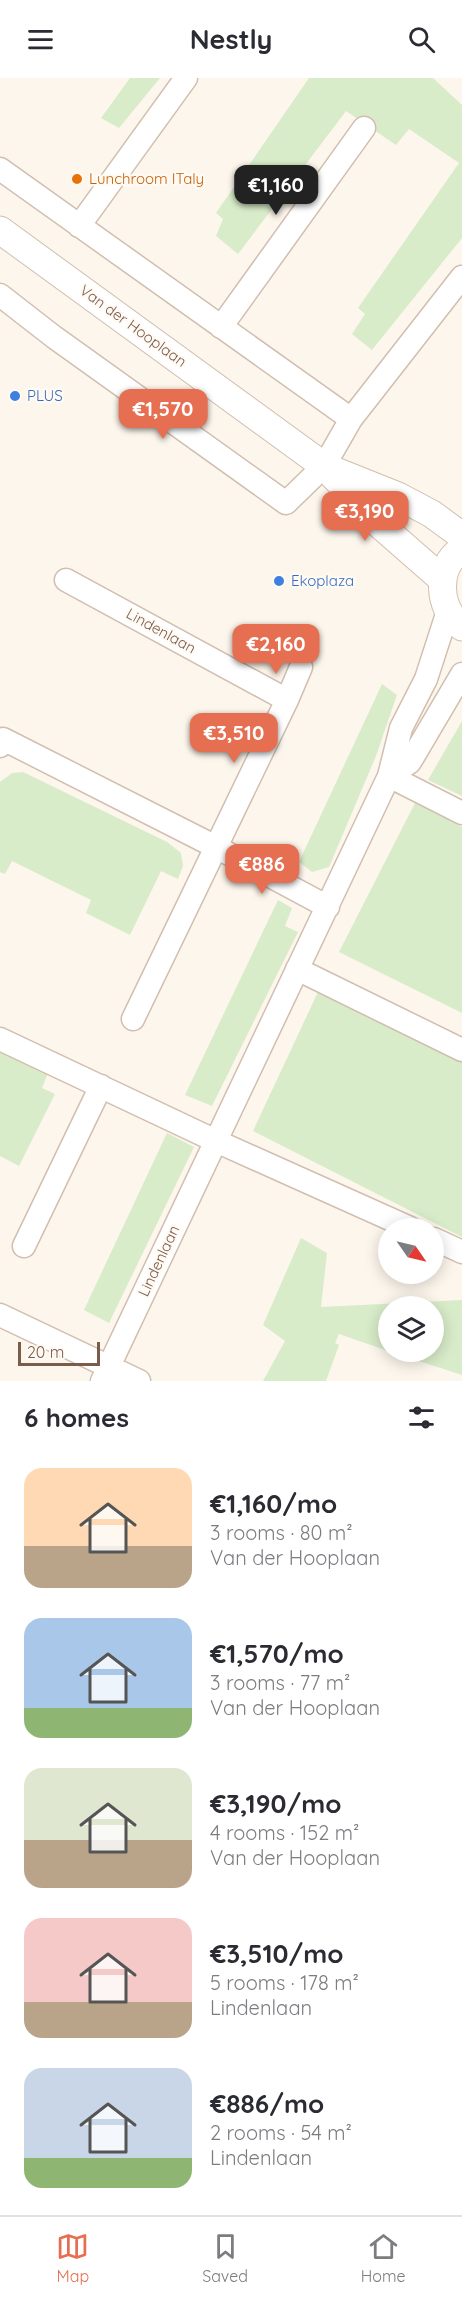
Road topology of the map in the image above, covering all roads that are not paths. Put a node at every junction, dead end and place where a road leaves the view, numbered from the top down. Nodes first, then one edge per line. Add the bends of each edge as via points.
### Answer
1 (186, 78) edge
2 (364, 128) dead end
3 (0, 170) edge
4 (79, 226) junction
5 (0, 230) edge
6 (462, 277) edge
7 (0, 295) edge
8 (221, 327) junction
9 (351, 419) junction
10 (324, 466) junction
11 (462, 536) edge
12 (462, 549) edge
13 (66, 580) dead end
14 (443, 580) junction
15 (455, 619) edge
16 (301, 667) dead end
17 (462, 674) edge
18 (287, 700) junction
19 (0, 746) edge
20 (389, 776) junction
21 (462, 813) edge
22 (216, 847) junction
23 (328, 907) junction
24 (297, 969) junction
25 (133, 1019) dead end
26 (0, 1039) edge
27 (462, 1050) edge
28 (101, 1086) junction
29 (216, 1141) junction
30 (388, 1218) edge
31 (444, 1244) edge
32 (24, 1246) dead end
33 (462, 1252) edge
34 (0, 1315) edge
35 (106, 1374) edge
36 (139, 1381) edge

1 - 4 street
2 - 8 street
3 - 4 street
4 - 8 street
5 - 10 street, Van der Hooplaan
6 - 9 street
7 - 10 street via 286,503
8 - 9 street
9 - 10 street
10 - 11 street, Van der Hooplaan via 398,496
10 - 14 street, Van der Hooplaan via 379,524
12 - 14 street via 448,565
13 - 18 street, Lindenlaan
14 - 15 street via 443,596
15 - 20 street, Lindenlaan via 401,728
16 - 18 street
17 - 20 street, Lindenlaan via 410,762
18 - 22 street
19 - 22 street via 3,739
20 - 21 street
20 - 23 street, Lindenlaan
22 - 23 street
22 - 25 street
23 - 24 street, Lindenlaan
24 - 27 street
24 - 29 street, Lindenlaan
26 - 28 street
28 - 29 street
28 - 32 street
29 - 30 street
29 - 35 street, Lindenlaan
31 - 33 street
34 - 35 street
35 - 36 street

